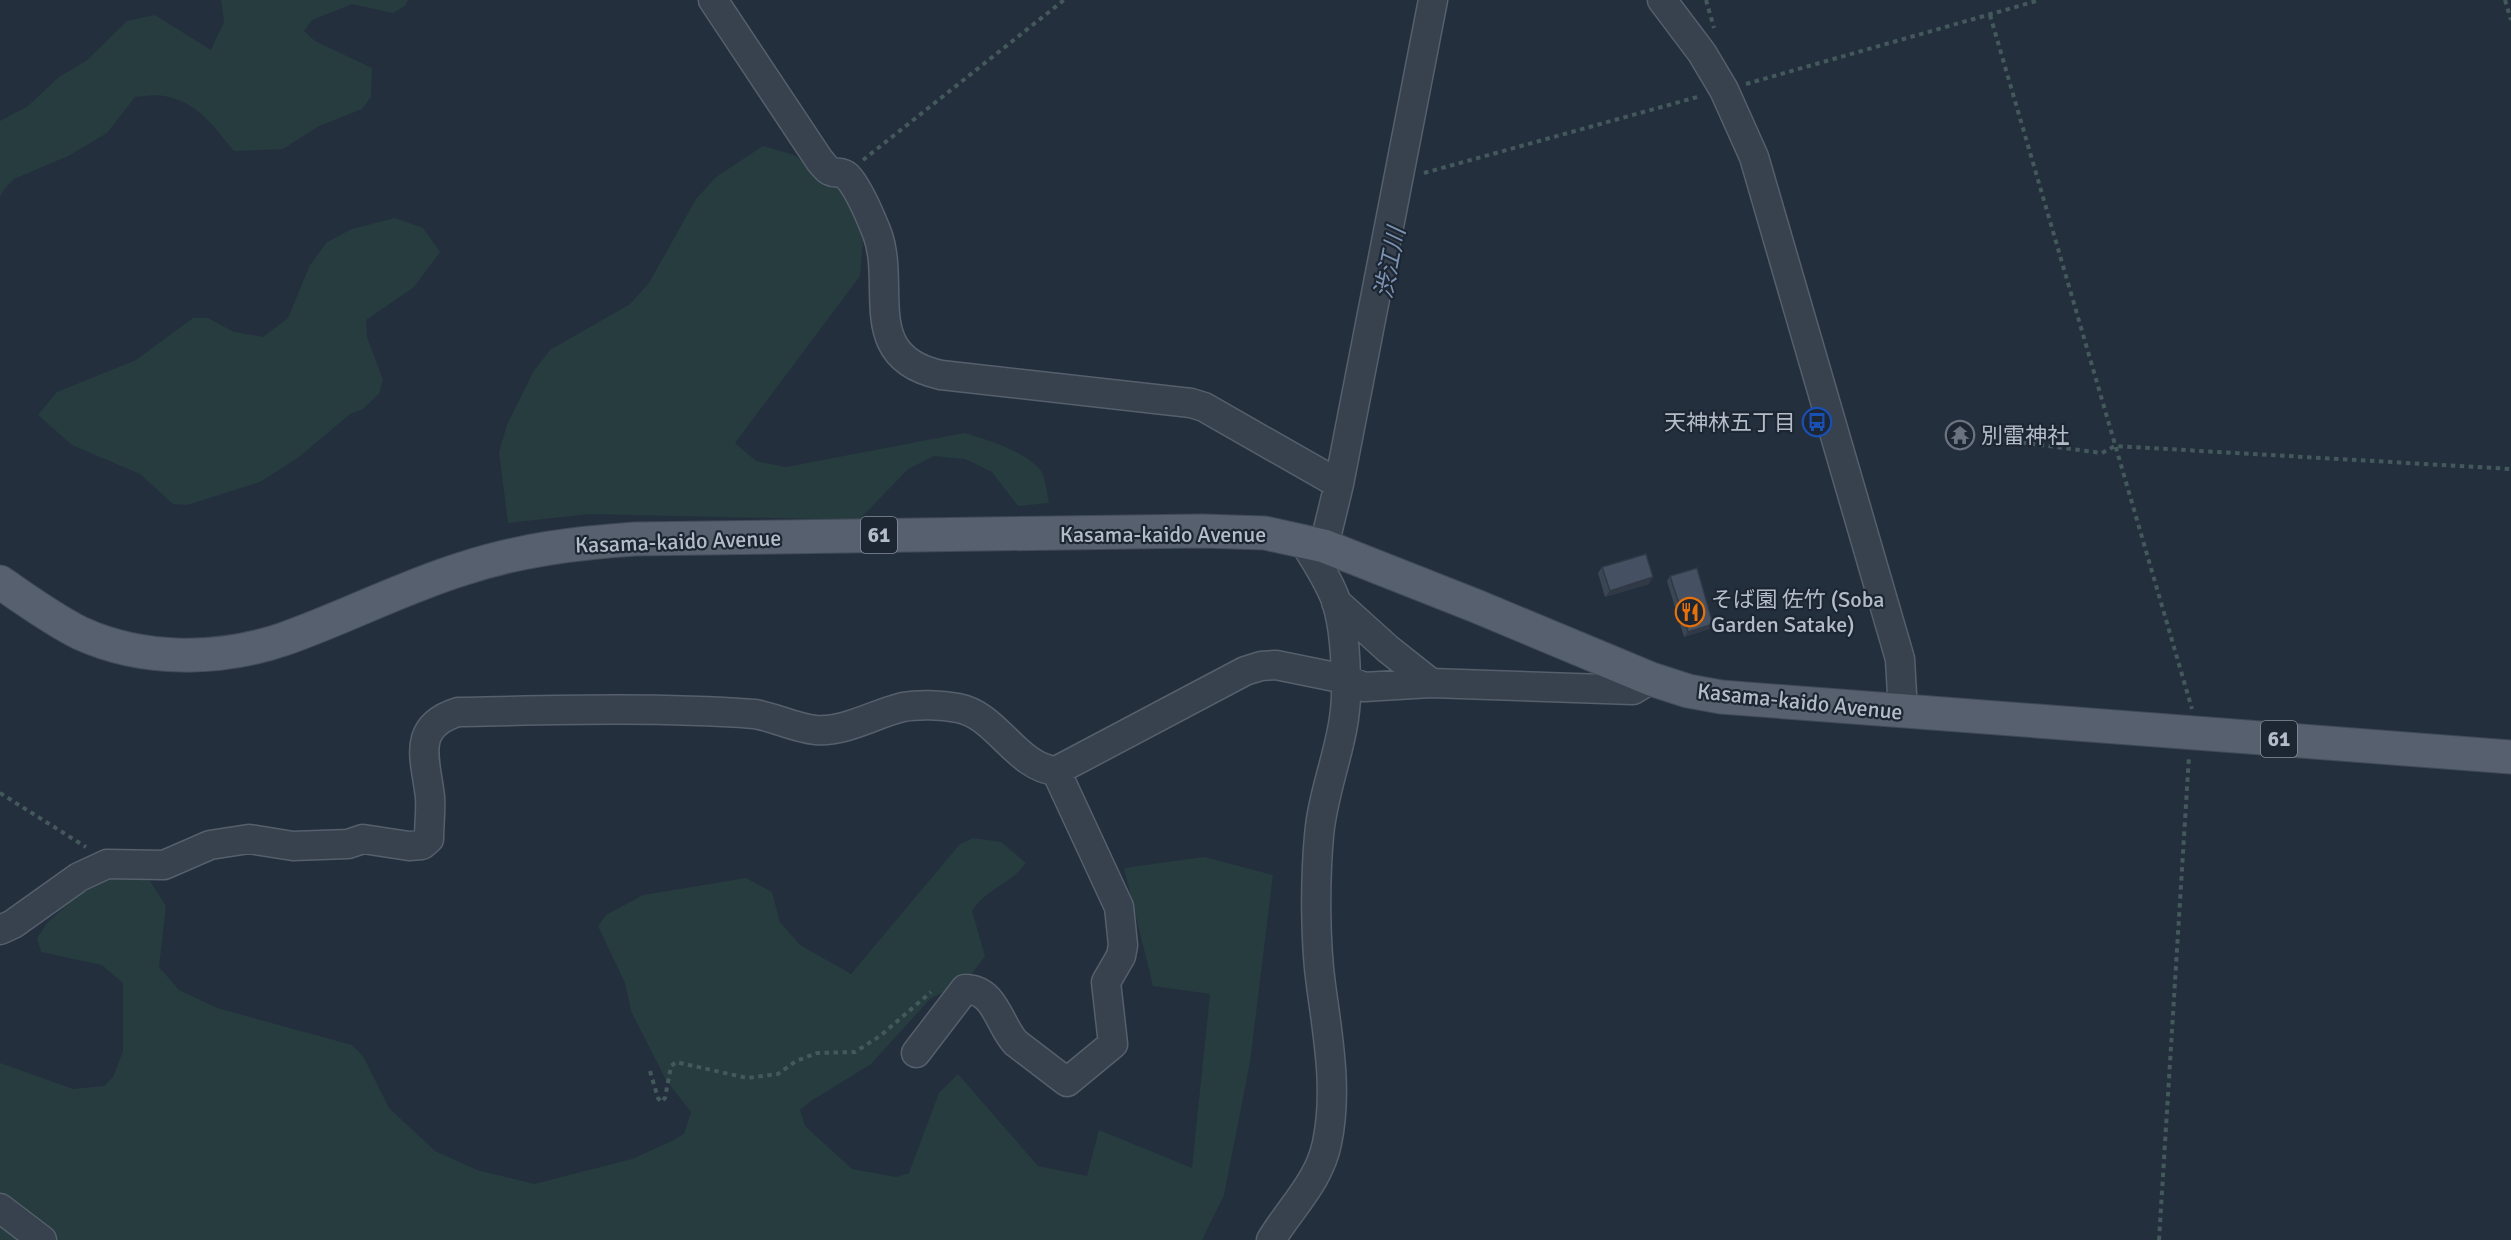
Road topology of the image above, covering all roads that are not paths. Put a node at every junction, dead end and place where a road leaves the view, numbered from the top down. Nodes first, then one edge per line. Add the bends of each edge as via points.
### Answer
1 (713, 0) edge
2 (1433, 0) edge
3 (1662, 0) edge
4 (1339, 484) junction
5 (1313, 543) junction
6 (0, 582) edge
7 (1336, 602) junction
8 (1345, 679) junction
9 (1651, 679) junction
10 (1431, 683) junction
11 (1903, 712) junction
12 (2511, 757) edge
13 (1056, 771) junction
14 (0, 930) edge
15 (916, 1053) dead end
16 (0, 1208) edge
17 (42, 1240) edge
18 (1271, 1240) edge

1 - 4 street via 820,161 829,171 845,174 865,207 880,244 887,330 896,348 913,366 941,375 1191,403
2 - 4 street
3 - 11 street via 1724,90 1762,181 1900,659
4 - 5 street
5 - 6 main road, Kasama-kaido Avenue / 61 via 1265,533 1202,531 574,543 471,566 283,639 205,655 127,648 81,633
5 - 7 street
5 - 9 main road, Kasama-kaido Avenue / 61
7 - 8 street
7 - 10 street
8 - 10 street via 1364,687
8 - 13 street via 1276,665 1245,671
8 - 18 street via 1342,730 1318,836 1321,984 1332,1088 1327,1142 1322,1165
9 - 10 street via 1633,690
9 - 11 main road, Kasama-kaido Avenue / 61 via 1721,697
11 - 12 main road, Kasama-kaido Avenue / 61
13 - 14 street via 1033,763 975,715 959,708 906,706 850,725 817,730 786,725 757,714 629,708 458,712 434,724 423,747 430,797 429,839 422,845 363,839 348,844 293,846 249,839 210,845 164,865 107,864 79,877
13 - 15 street via 1119,907 1123,945 1106,982 1113,1044 1067,1082 1010,1036 996,1007 986,997 965,989
16 - 17 street

